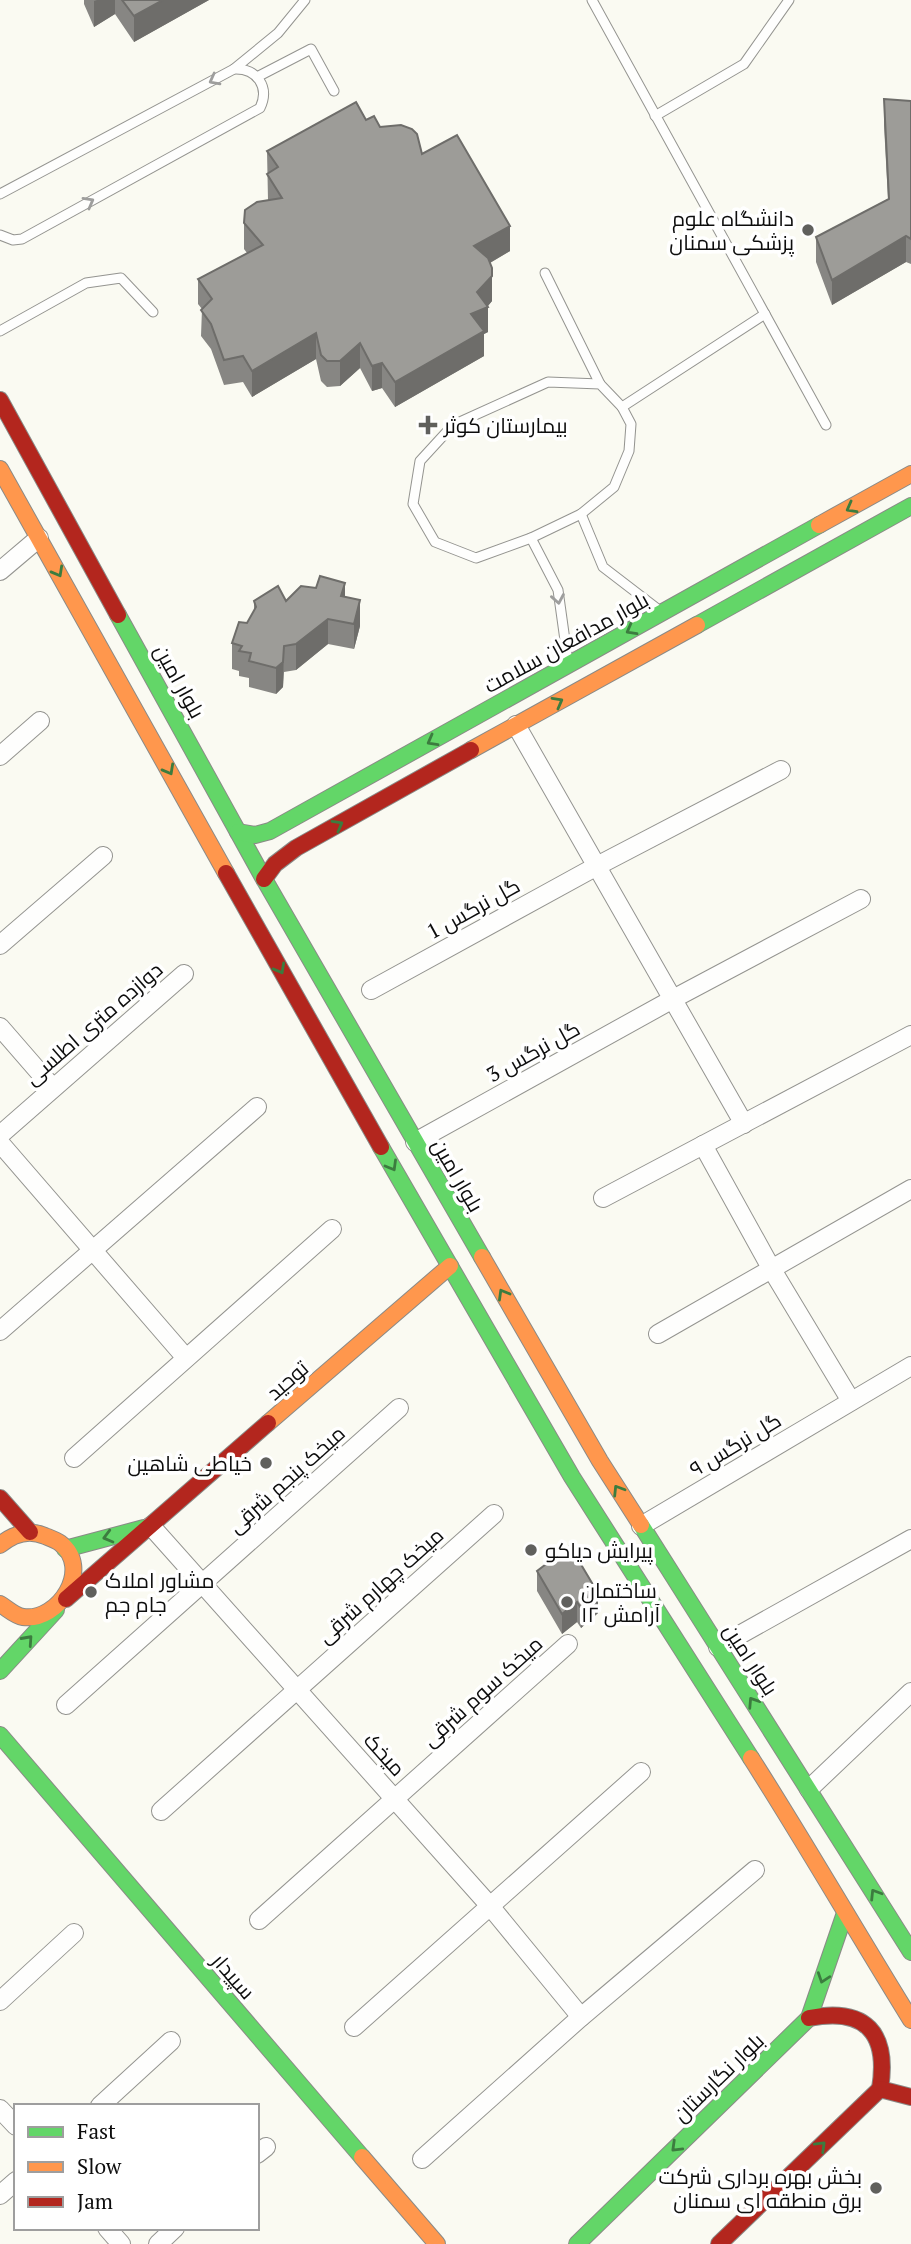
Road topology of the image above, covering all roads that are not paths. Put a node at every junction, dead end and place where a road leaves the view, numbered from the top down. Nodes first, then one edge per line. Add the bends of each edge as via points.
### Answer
1 (305, 0) edge
2 (592, 0) edge
3 (789, 0) edge
4 (234, 69) junction
5 (257, 77) junction
6 (334, 91) dead end
7 (655, 116) junction
8 (0, 194) edge
9 (0, 235) edge
10 (545, 273) dead end
11 (153, 312) dead end
12 (765, 314) junction
13 (0, 331) edge
14 (600, 384) junction
15 (0, 400) edge
16 (622, 407) junction
17 (825, 425) dead end
18 (0, 469) edge
19 (911, 474) edge
20 (911, 506) edge
21 (581, 514) junction
22 (799, 537) junction
23 (39, 538) junction
24 (531, 538) junction
25 (812, 561) junction
26 (748, 566) junction
27 (0, 571) edge
28 (761, 589) junction
29 (662, 612) junction
30 (568, 665) junction
31 (151, 672) junction
32 (122, 688) junction
33 (40, 721) dead end
34 (516, 725) junction
35 (0, 756) edge
36 (781, 770) dead end
37 (282, 825) junction
38 (238, 832) junction
39 (296, 848) junction
40 (103, 856) dead end
41 (597, 866) junction
42 (264, 879) junction
43 (861, 899) dead end
44 (0, 945) edge
45 (184, 974) dead end
46 (371, 990) dead end
47 (673, 999) junction
48 (0, 1027) edge
49 (911, 1035) edge
50 (371, 1066) junction
51 (345, 1085) junction
52 (53, 1088) junction
53 (257, 1107) dead end
54 (744, 1124) junction
55 (0, 1135) edge
56 (415, 1142) junction
57 (0, 1143) edge
58 (703, 1145) junction
59 (911, 1189) edge
60 (603, 1198) dead end
61 (332, 1229) dead end
62 (93, 1250) junction
63 (450, 1265) junction
64 (771, 1268) junction
65 (0, 1331) edge
66 (658, 1334) dead end
67 (186, 1358) junction
68 (911, 1366) edge
69 (851, 1401) junction
70 (399, 1408) dead end
71 (74, 1458) dead end
72 (600, 1461) junction
73 (572, 1477) junction
74 (0, 1498) edge
75 (494, 1514) dead end
76 (151, 1526) junction
77 (641, 1526) junction
78 (30, 1532) junction
79 (911, 1539) edge
80 (0, 1545) edge
81 (65, 1549) junction
82 (203, 1583) junction
83 (61, 1604) junction
84 (2, 1613) edge
85 (568, 1644) dead end
86 (718, 1647) junction
87 (0, 1671) edge
88 (297, 1689) junction
89 (911, 1692) edge
90 (66, 1705) dead end
91 (0, 1735) edge
92 (641, 1772) dead end
93 (809, 1789) junction
94 (394, 1799) junction
95 (161, 1811) dead end
96 (755, 1870) dead end
97 (490, 1906) junction
98 (845, 1913) junction
99 (259, 1920) dead end
100 (74, 1933) dead end
101 (911, 1952) edge
102 (0, 2001) edge
103 (581, 2017) junction
104 (809, 2018) junction
105 (911, 2020) edge
106 (355, 2026) dead end
107 (171, 2041) dead end
108 (880, 2089) junction
109 (911, 2096) edge
110 (102, 2104) edge
111 (0, 2109) edge
112 (14, 2124) edge
113 (422, 2159) dead end
114 (14, 2184) edge
115 (0, 2195) edge
116 (109, 2230) edge
117 (174, 2230) edge
118 (121, 2244) edge
119 (158, 2244) edge
120 (437, 2244) edge
121 (577, 2244) edge
122 (719, 2244) edge

1 - 4 lane via 278,33
2 - 7 lane
3 - 7 lane via 744,64
4 - 5 lane
4 -> 8 lane
5 - 6 lane via 311,49
9 -> 5 lane via 22,239 260,108 264,92
7 - 12 lane
10 - 14 lane
11 - 13 lane via 121,278 86,283
12 - 16 lane
12 - 17 lane
14 - 16 lane
14 - 24 lane via 548,382 453,425 420,461 413,504 435,542 476,558
15 - 31 main road, بلوار امین
16 - 21 lane via 631,424 629,450 614,486
18 - 23 main road
19 -> 22 main road, بلوار مدافعان سلامت
20 - 25 main road
21 - 24 lane
21 - 29 lane via 603,567
22 - 25 main road via 802,556
22 - 26 main road, بلوار مدافعان سلامت
23 - 27 street
23 -> 32 main road
24 -> 30 lane via 558,590
25 - 28 main road
26 - 28 main road via 759,571
26 - 29 main road, بلوار مدافعان سلامت
34 -> 28 main road
29 -> 30 main road, بلوار مدافعان سلامت
30 -> 37 main road, بلوار مدافعان سلامت
31 - 32 main road
31 - 38 main road, بلوار امین
32 -> 51 main road
33 - 35 street
39 -> 34 main road
34 - 41 street
36 - 41 street, گل نرگس 1
37 - 38 main road, بلوار مدافعان سلامت via 255,835
37 - 39 main road via 279,837
38 - 42 main road, بلوار امین
39 - 42 main road
40 - 44 street
41 - 46 street, گل نرگس 1
41 - 47 street
42 - 50 main road, بلوار امین
43 - 47 street, گل نرگس 3
45 - 52 street, دوازده متری اطلسی
47 - 54 street
47 - 56 street, گل نرگس 3
48 - 52 street
49 - 54 street
50 - 51 main road
50 - 56 main road, بلوار امین
51 -> 63 main road
52 - 55 street, دوازده متری اطلسی
53 - 62 street
54 - 58 street
72 -> 56 main road, بلوار امین
57 - 62 street
58 - 60 street
58 - 64 street
59 - 64 street
61 - 67 street
62 - 65 street
62 - 67 street
63 - 73 main road
63 - 76 main road, توحید
64 - 66 street
64 - 69 street
67 - 71 street
68 - 69 street, گل نرگس ۹
69 - 77 street, گل نرگس ۹
70 - 82 street, میخک پنجم شرقی
72 - 73 main road
77 -> 72 main road, بلوار امین
73 - 98 main road via 815,1857
74 - 78 main road
75 - 88 street, میخک چهارم شرقی
76 -> 81 main road, توحید
76 - 82 street, میخک
76 - 83 main road, توحید
77 - 86 main road, بلوار امین
78 - 80 main road
78 - 81 main road via 43,1534
79 - 86 street
81 - 83 main road via 73,1574 72,1587
82 - 88 street, میخک
82 - 90 street, میخک پنجم شرقی
83 - 84 main road via 31,1617
87 -> 83 main road, توحید
85 - 94 street, میخک سوم شرقی
93 -> 86 main road, بلوار امین
88 - 94 street, میخک
88 - 95 street, میخک چهارم شرقی
89 - 93 street
91 - 120 main road, سپیدار
92 - 97 street
101 -> 93 main road, بلوار امین
94 - 97 street, میخک
94 - 99 street, میخک سوم شرقی
96 - 103 street
97 - 103 street, میخک
97 - 106 street
98 -> 104 main road, بلوار نگارستان
98 - 105 main road
100 - 102 street
103 - 113 street
104 - 108 main road via 827,2012 864,2021 878,2037 884,2057
104 -> 121 main road, بلوار نگارستان
107 - 110 street
108 - 109 main road
122 -> 108 main road
111 - 112 street
114 - 115 street
116 - 118 street
117 - 119 street

